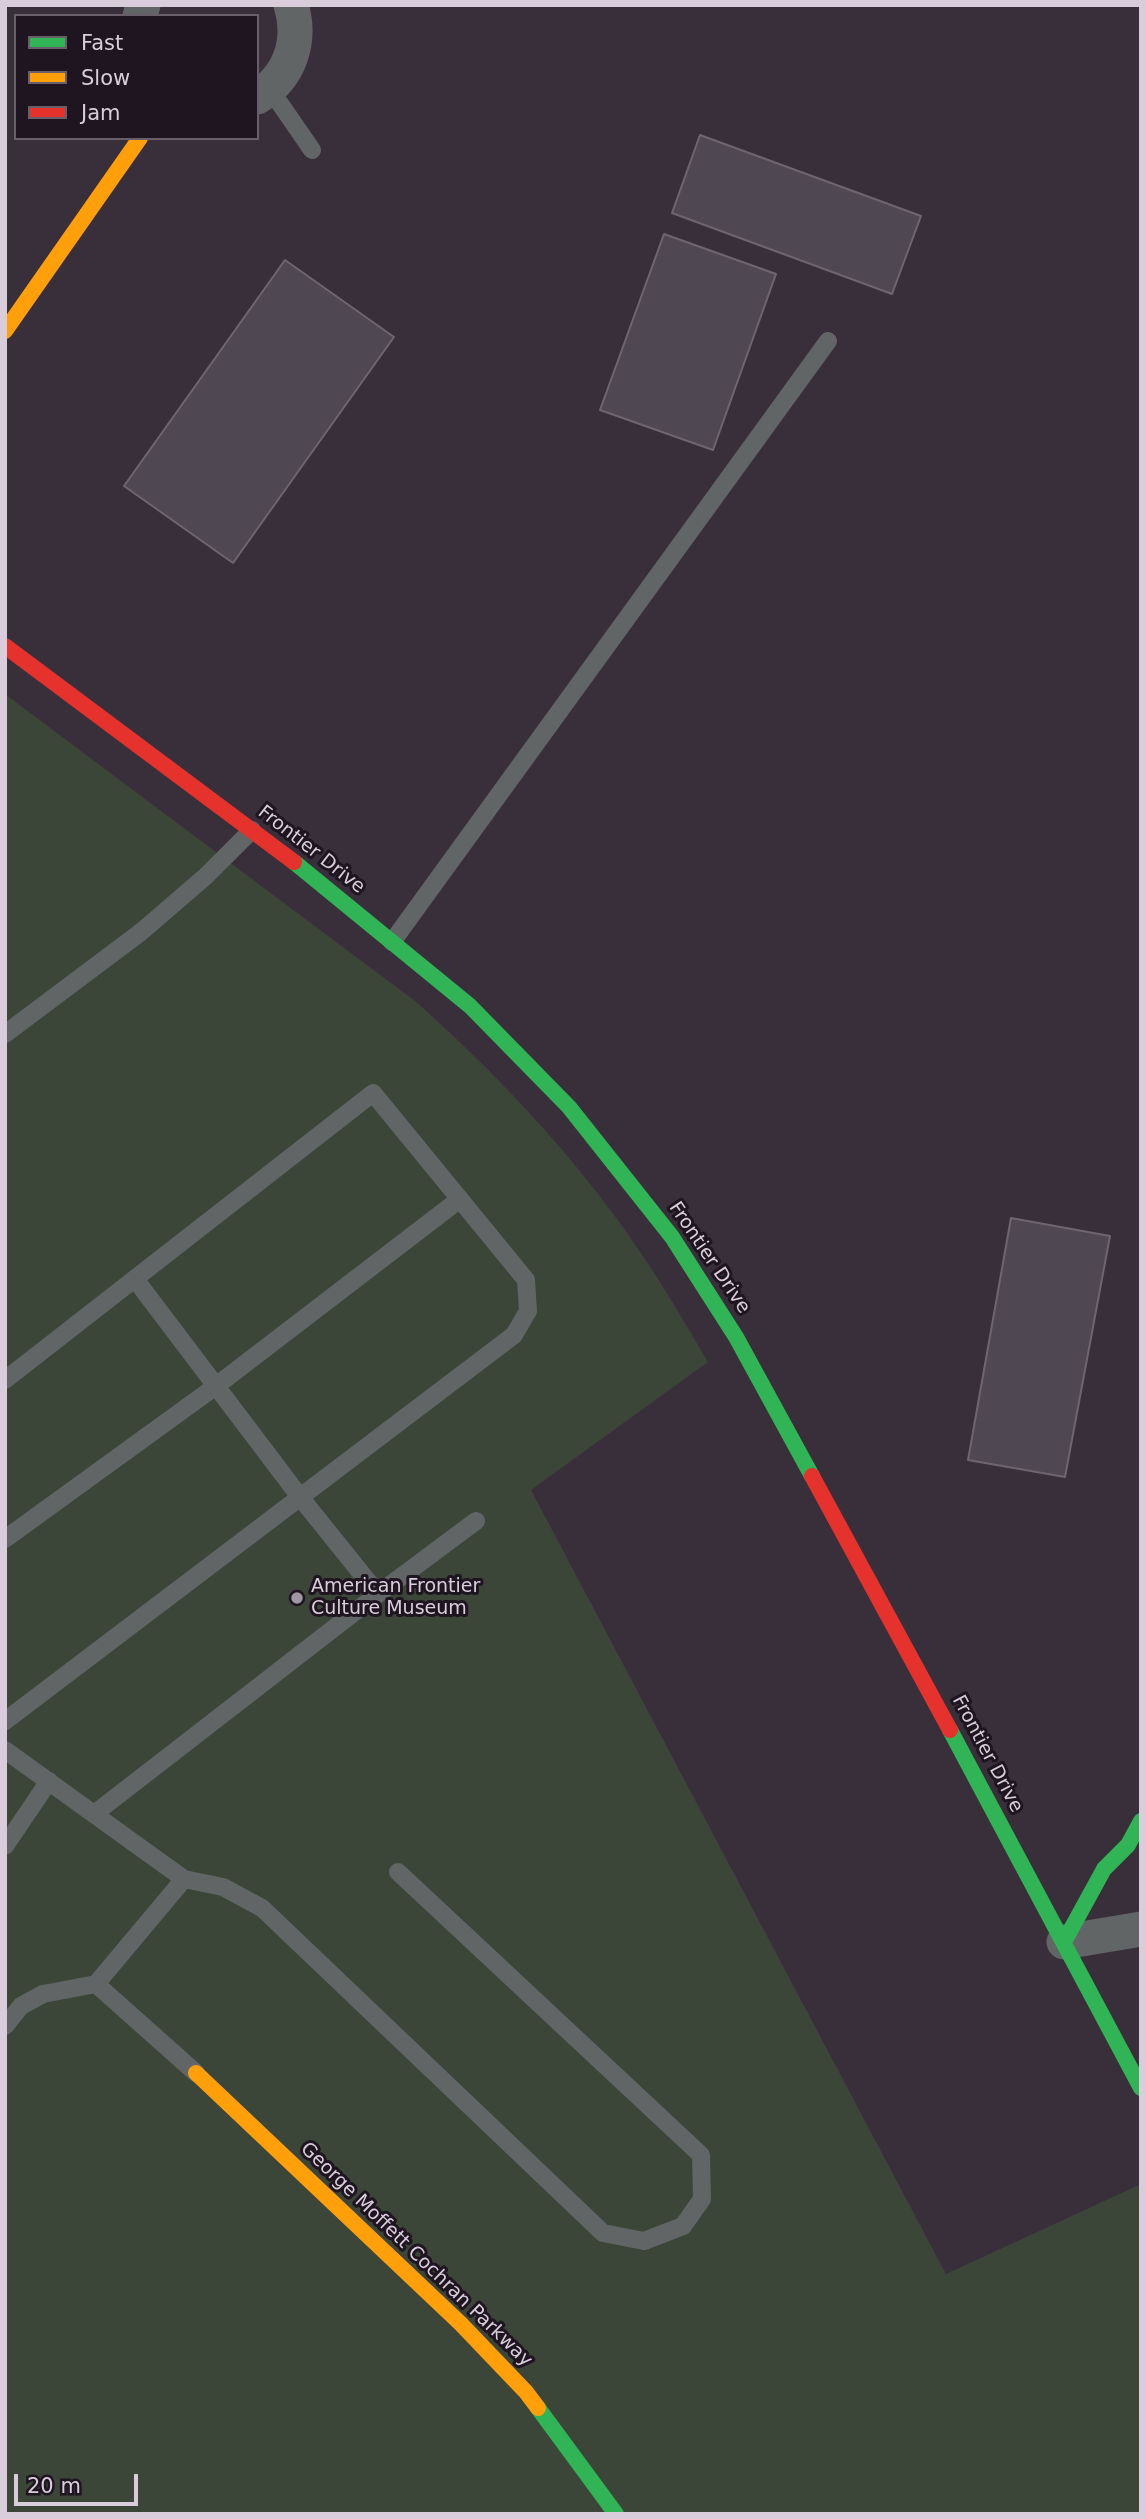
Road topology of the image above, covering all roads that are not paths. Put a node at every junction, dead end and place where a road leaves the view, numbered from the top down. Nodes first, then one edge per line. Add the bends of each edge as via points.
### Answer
1 (291, 5) edge
2 (263, 94) edge
3 (139, 140) edge
4 (312, 150) dead end
5 (5, 331) edge
6 (828, 341) dead end
7 (5, 646) edge
8 (252, 830) junction
9 (392, 942) junction
10 (5, 1034) edge
11 (460, 1199) junction
12 (135, 1279) junction
13 (5, 1380) edge
14 (216, 1386) junction
15 (300, 1497) junction
16 (476, 1521) dead end
17 (5, 1539) edge
18 (378, 1594) junction
19 (5, 1721) edge
20 (5, 1750) edge
21 (49, 1781) junction
22 (94, 1814) junction
23 (1141, 1821) edge
24 (5, 1846) edge
25 (397, 1872) dead end
26 (184, 1879) junction
27 (1141, 1929) edge
28 (1064, 1942) junction
29 (96, 1984) junction
30 (5, 2026) edge
31 (196, 2073) joint
32 (1141, 2088) edge
33 (616, 2514) edge

1 - 2 street via 295,46 285,70
2 - 4 lane via 281,105
3 - 5 street
6 - 9 lane
7 - 8 street, Frontier Drive
8 - 9 street, Frontier Drive
8 - 10 lane via 141,932
9 - 28 street, Frontier Drive via 470,1006 520,1055 600,1143 672,1237 759,1379
11 - 12 lane via 373,1093
11 - 14 lane
11 - 15 lane via 526,1280 528,1311 514,1335
12 - 13 lane
12 - 14 lane
14 - 15 lane
14 - 17 lane
15 - 18 lane
15 - 19 lane
16 - 18 lane
18 - 22 lane
20 - 21 lane
21 - 22 lane
21 - 24 lane
22 - 26 lane
23 - 28 street via 1128,1845 1104,1869
25 - 26 lane via 701,2155 702,2199 684,2226 644,2241 603,2233 262,1908 223,1887
26 - 29 lane
27 - 28 street
28 - 32 street, Frontier Drive
29 - 30 lane via 43,1994 21,2006
29 - 31 lane
31 - 33 street, George Moffett Cochran Parkway via 461,2324 526,2392

